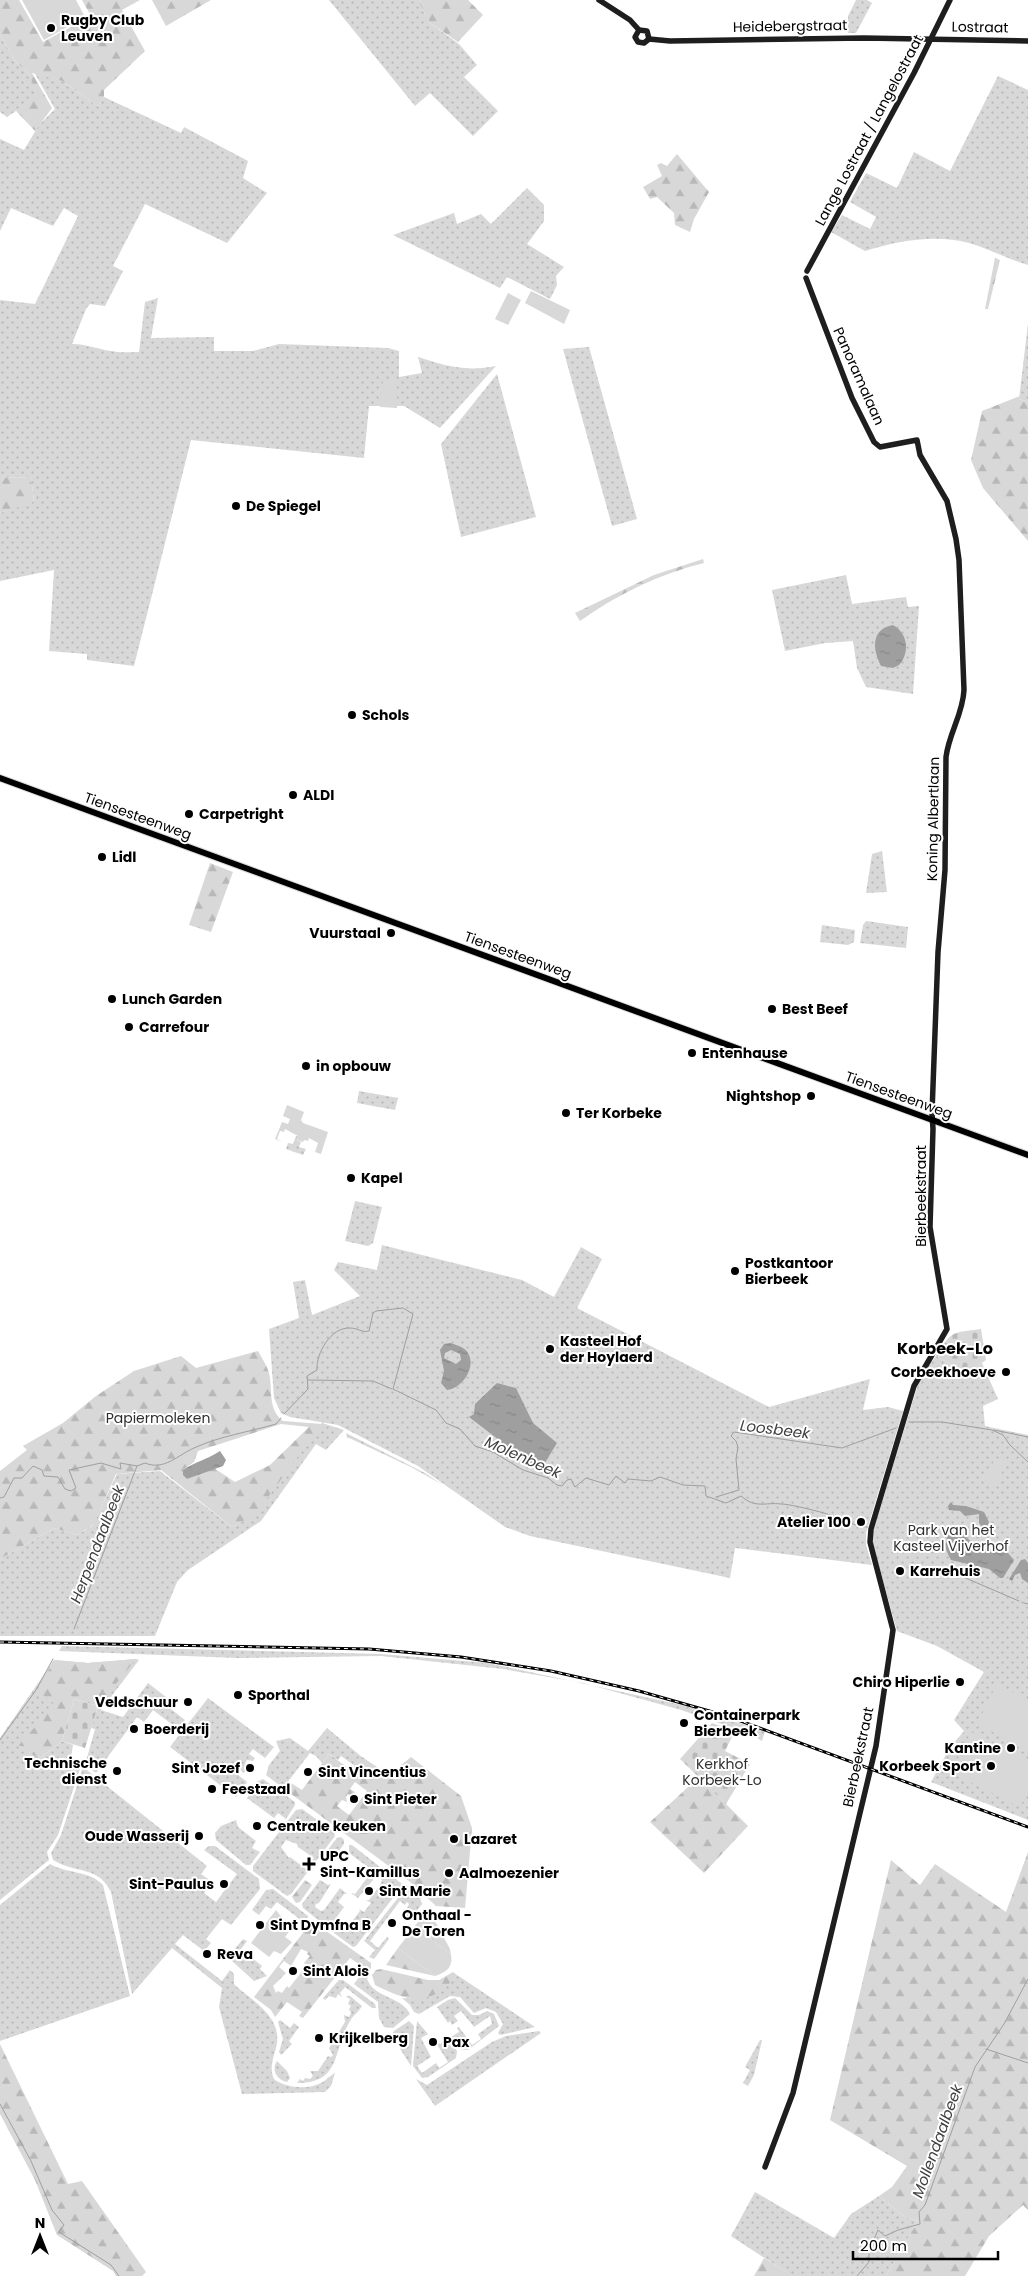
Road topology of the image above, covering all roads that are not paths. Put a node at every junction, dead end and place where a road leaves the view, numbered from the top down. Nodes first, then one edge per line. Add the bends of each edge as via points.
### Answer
1 (599, 0) edge
2 (950, 0) edge
3 (639, 30) junction
4 (649, 39) junction
5 (932, 39) junction
6 (1028, 40) edge
7 (807, 274) joint
8 (917, 440) joint
9 (0, 778) edge
10 (932, 1120) junction
11 (1028, 1156) edge
12 (765, 2166) dead end

1 - 3 street, Heidebergstraat via 630,20
2 - 5 street, Lange Lostraat / Langelostraat
3 - 4 street, Heidebergstraat via 647,31
3 - 4 street, Heidebergstraat via 635,36 638,42 644,44
4 - 5 street, Heidebergstraat
5 - 6 street, Lostraat
5 - 7 street, Lange Lostraat / Langelostraat
7 - 8 street, Panoramalaan via 852,398 876,445 882,447
8 - 10 street, Koning Albertlaan via 920,455 947,501 956,539 964,690 962,709 946,757 945,870 937,971
9 - 10 main road, Tiensesteenweg
10 - 11 main road, Tiensesteenweg
10 - 12 street, Bierbeekstraat via 930,1227 946,1332 918,1377 871,1529 870,1542 893,1630 876,1746 793,2093

